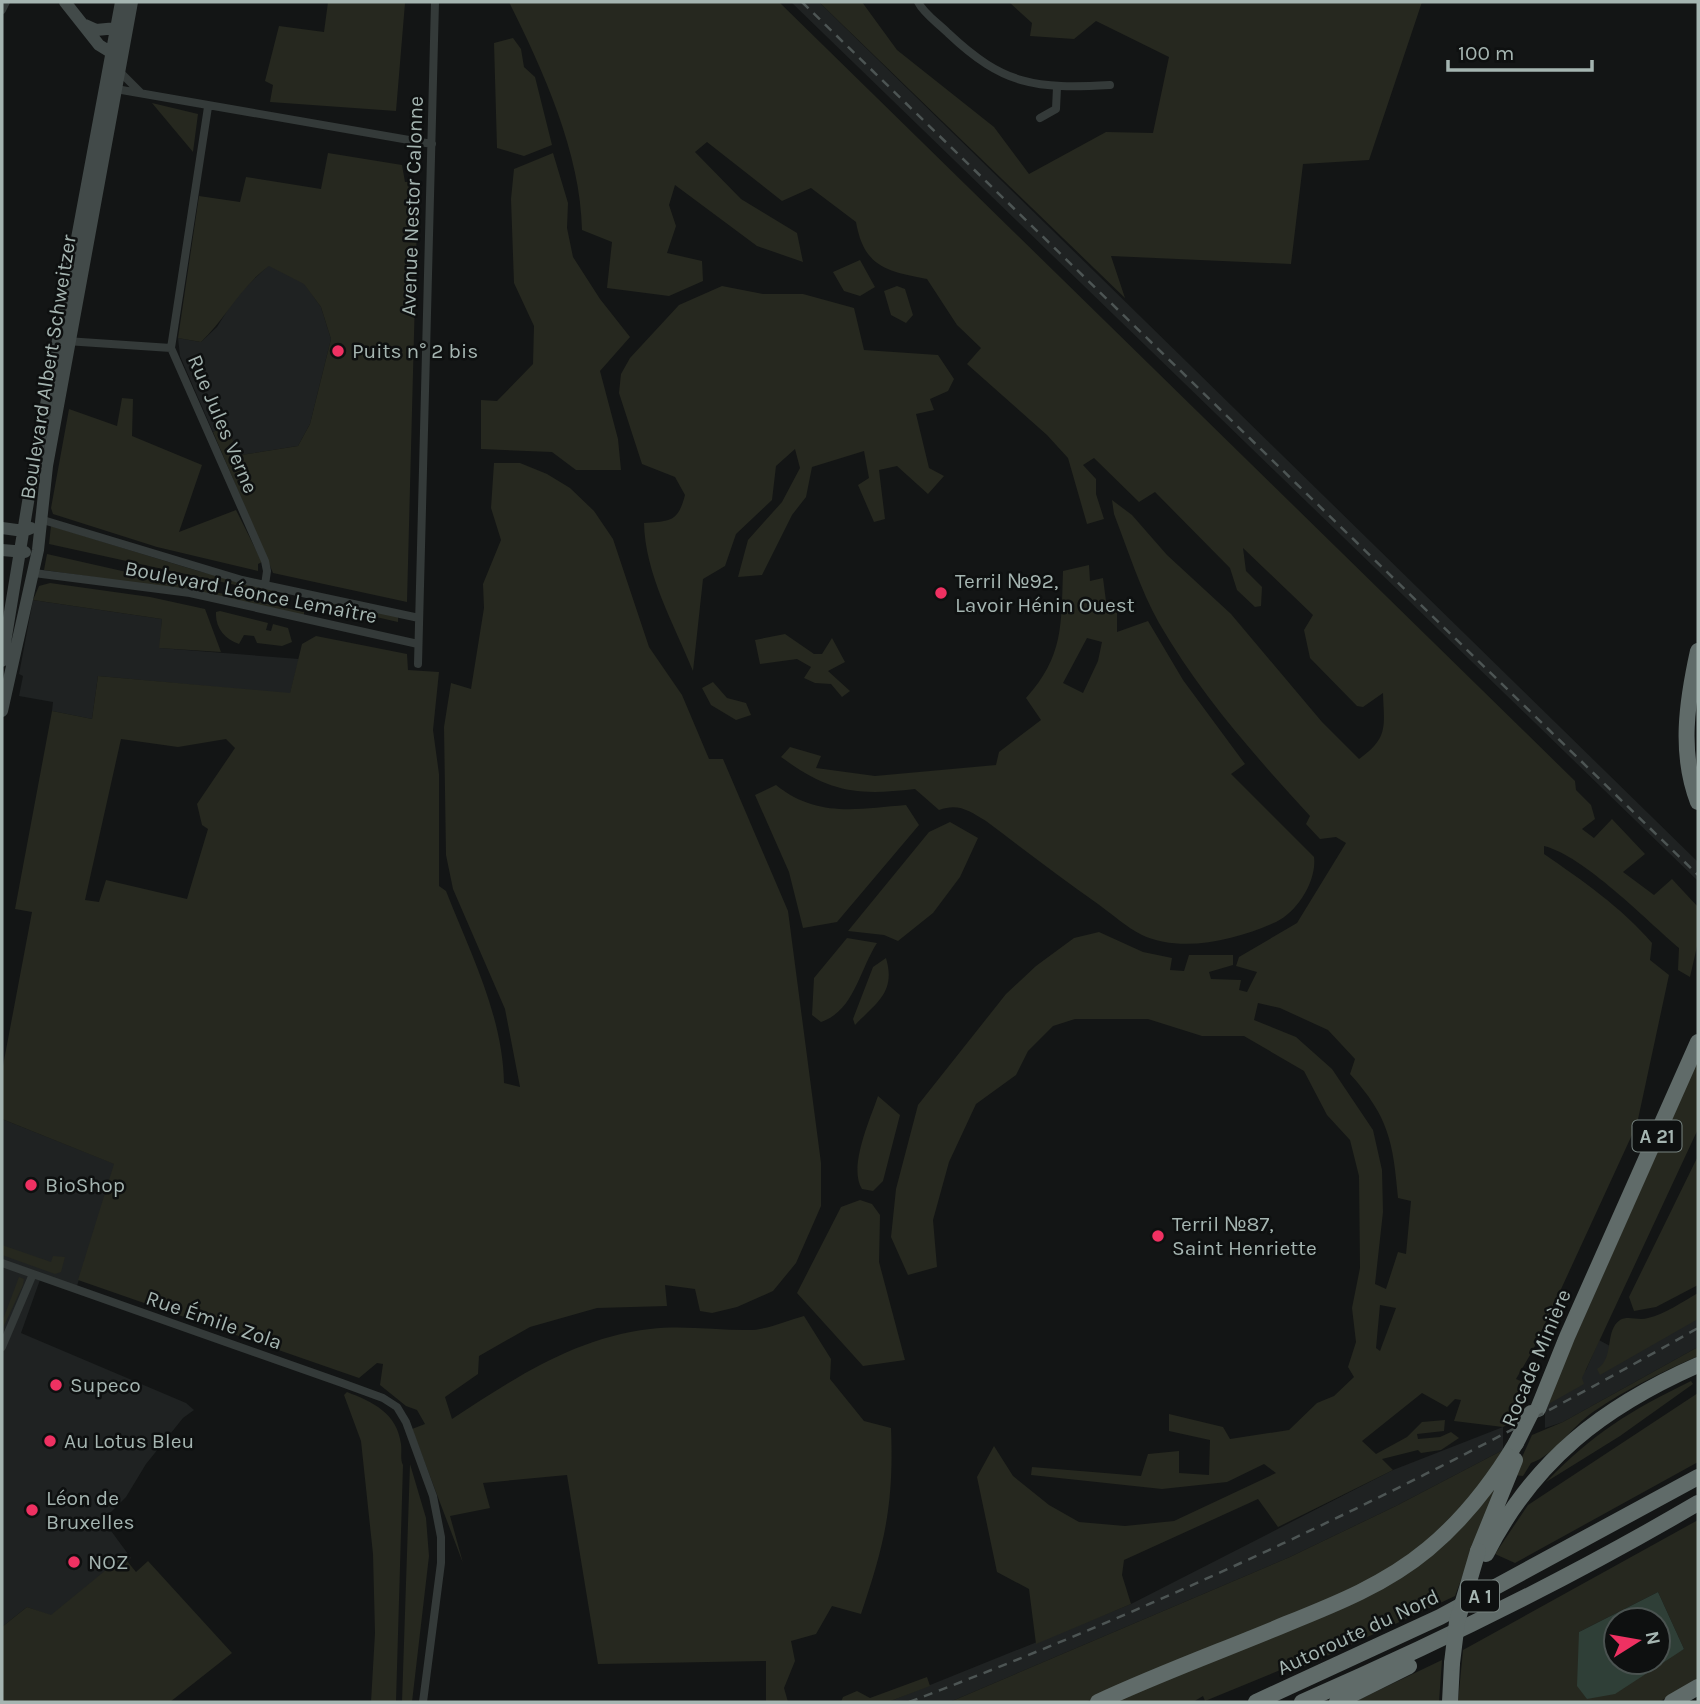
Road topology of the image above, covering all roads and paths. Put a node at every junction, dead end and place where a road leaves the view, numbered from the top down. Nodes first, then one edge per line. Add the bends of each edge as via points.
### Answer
1 (6, 2) edge
2 (65, 2) edge
3 (121, 2) edge
4 (132, 2) edge
5 (435, 2) edge
6 (918, 2) edge
7 (2, 10) edge
8 (85, 24) junction
9 (122, 29) junction
10 (115, 52) junction
11 (119, 71) junction
12 (1110, 85) dead end
13 (1057, 88) junction
14 (116, 89) junction
15 (141, 93) junction
16 (208, 107) junction
17 (1040, 118) dead end
18 (432, 144) junction
19 (65, 341) junction
20 (171, 348) junction
21 (33, 525) junction
22 (2, 528) edge
23 (2, 550) edge
24 (29, 559) junction
25 (265, 585) junction
26 (419, 618) junction
27 (418, 644) junction
28 (1698, 651) edge
29 (2, 661) edge
30 (418, 664) dead end
31 (2, 711) edge
32 (1698, 802) edge
33 (1698, 1042) edge
34 (2, 1263) edge
35 (33, 1274) junction
36 (2, 1347) edge
37 (1698, 1365) edge
38 (1520, 1441) junction
39 (1698, 1477) edge
40 (1698, 1503) edge
41 (1482, 1553) junction
42 (1463, 1630) junction
43 (1698, 1687) edge
44 (423, 1702) edge
45 (1098, 1702) edge
46 (1256, 1702) edge
47 (1302, 1702) edge
48 (1337, 1702) edge
49 (1450, 1702) edge
50 (1672, 1702) edge

1 - 7 street
2 - 8 main road
3 - 9 main road, Boulevard Albert Schweitzer
4 - 9 main road, Boulevard Albert Schweitzer
5 - 18 street, Avenue Nestor Calonne
6 - 13 street via 977,60 1007,76
8 - 9 main road via 96,30
8 - 10 main road via 99,45
9 - 10 main road, Boulevard Albert Schweitzer
9 - 11 main road, Boulevard Albert Schweitzer
10 - 11 main road
10 - 14 main road via 110,82
10 - 19 main road, Boulevard Albert Schweitzer
11 - 14 main road, Boulevard Albert Schweitzer
11 - 15 street
12 - 13 street
13 - 17 street via 1056,109
14 - 15 street
14 - 19 main road, Boulevard Albert Schweitzer
15 - 16 street
16 - 18 street
16 - 20 street, Rue Jules Verne
18 - 26 street, Avenue Nestor Calonne
19 - 20 street
19 - 21 main road, Boulevard Albert Schweitzer via 47,466
19 - 21 main road, Boulevard Albert Schweitzer via 39,450
20 - 25 street, Rue Jules Verne via 265,561
21 - 22 main road
21 - 24 main road, Boulevard Albert Schweitzer
21 - 24 main road, Boulevard Albert Schweitzer
21 - 25 street, Boulevard Léonce Lemaître
23 - 24 main road
24 - 27 street, Boulevard Léonce Lemaître
24 - 29 main road, Boulevard Albert Schweitzer
24 - 31 main road, Boulevard Albert Schweitzer
25 - 26 street, Boulevard Léonce Lemaître
26 - 27 street, Avenue Nestor Calonne
27 - 30 street, Avenue Nestor Calonne
28 - 32 highway via 1686,726 1687,755
33 - 38 highway, Rocade Minière / A 21
34 - 35 street, Rue Émile Zola
35 - 36 street
35 - 44 street, Rue Émile Zola via 383,1398 397,1407 433,1496 441,1537
37 - 41 highway via 1606,1413 1570,1441 1519,1500
38 - 41 highway, Rocade Minière / A 21
38 - 45 highway via 1459,1521 1387,1578 1336,1604
39 - 46 highway, Autoroute du Nord / A 1 via 1440,1617
40 - 42 highway, Autoroute du Nord / A 1
41 - 49 highway, Rocade Minière / A 21, bridge via 1457,1622
42 - 47 highway, Autoroute du Nord / A 1
42 - 48 highway via 1441,1649
43 - 50 highway

